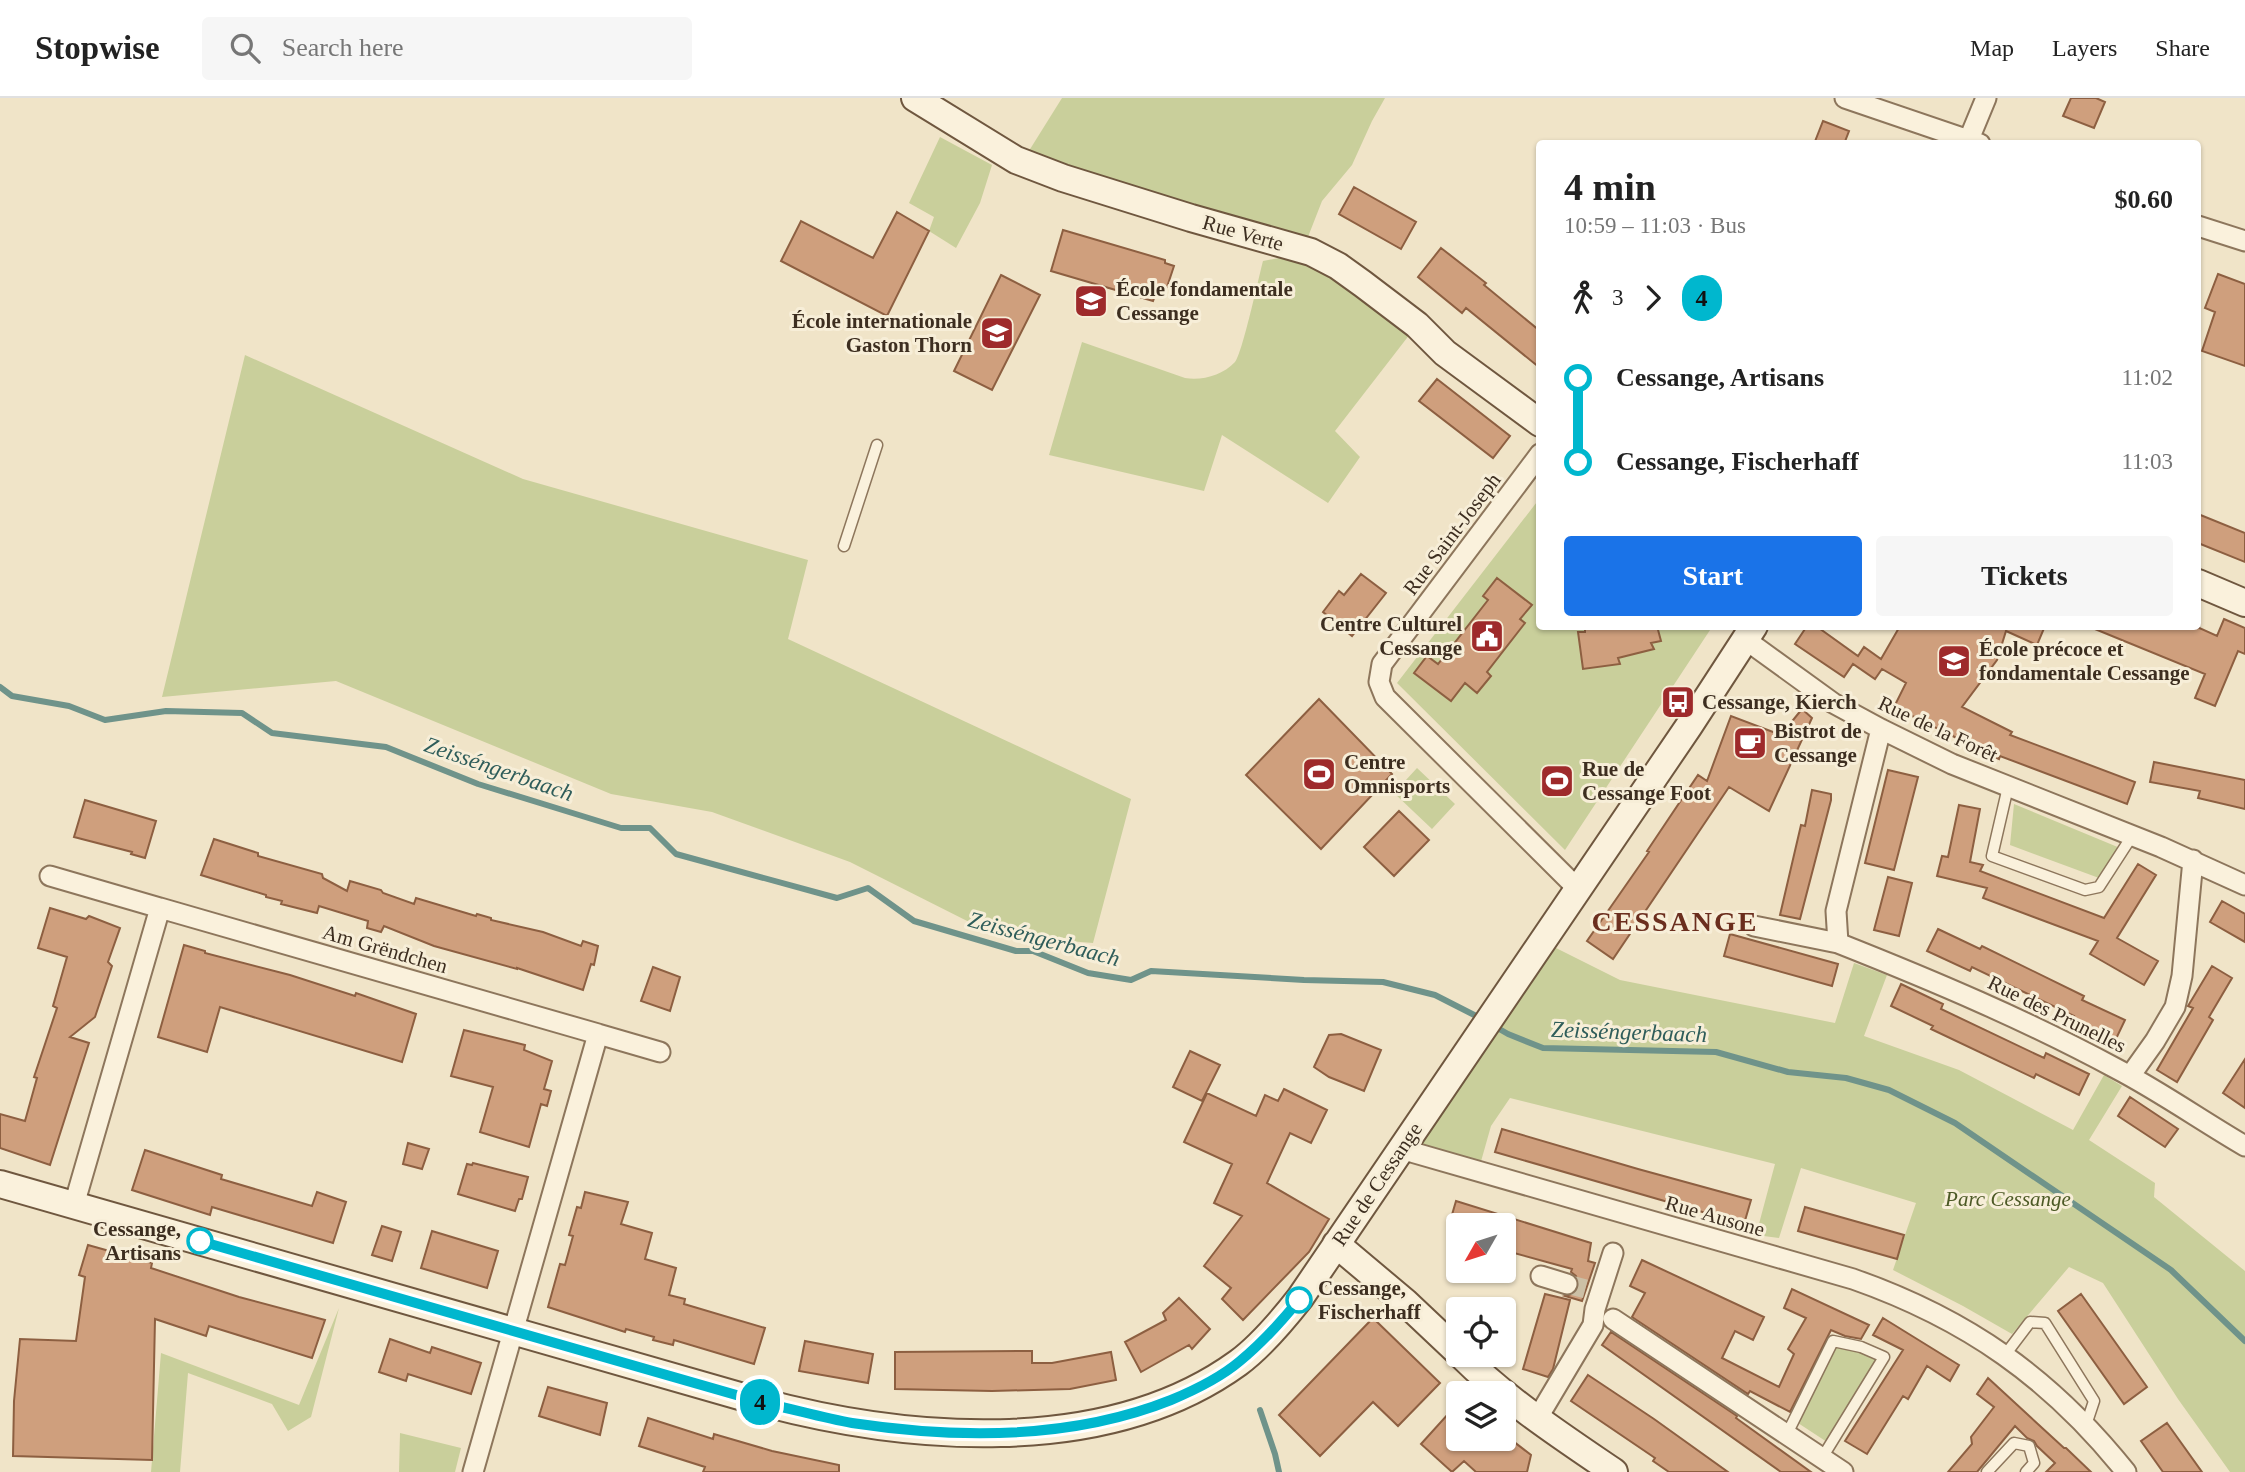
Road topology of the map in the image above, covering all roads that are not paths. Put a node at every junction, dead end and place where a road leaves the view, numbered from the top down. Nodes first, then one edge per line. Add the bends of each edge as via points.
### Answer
1 (915, 98) edge
2 (1845, 98) edge
3 (1986, 98) edge
4 (1966, 140) edge
5 (1973, 140) edge
6 (2201, 227) edge
7 (2245, 241) edge
8 (1536, 420) edge
9 (877, 445) dead end
10 (1536, 459) edge
11 (844, 546) dead end
12 (2201, 584) edge
13 (2245, 603) edge
14 (1750, 633) edge
15 (1881, 729) junction
16 (2008, 787) junction
17 (2132, 835) junction
18 (2193, 860) junction
19 (50, 876) dead end
20 (2245, 885) edge
21 (1578, 888) junction
22 (160, 908) junction
23 (1755, 926) dead end
24 (1839, 943) junction
25 (597, 1034) junction
26 (660, 1052) dead end
27 (2130, 1076) junction
28 (2245, 1146) edge
29 (1401, 1149) junction
30 (0, 1184) edge
31 (74, 1205) junction
32 (1336, 1244) junction
33 (1613, 1253) dead end
34 (1541, 1276) dead end
35 (1584, 1289) junction
36 (1613, 1319) dead end
37 (514, 1330) junction
38 (1446, 1341) edge
39 (2005, 1355) junction
40 (1474, 1367) edge
41 (1537, 1419) junction
42 (2086, 1425) junction
43 (1787, 1434) junction
44 (1822, 1458) junction
45 (473, 1472) edge
46 (1615, 1472) edge
47 (1843, 1472) edge
48 (1987, 1472) edge
49 (2026, 1472) edge
50 (2126, 1472) edge

1 - 8 main road, Rue Verte via 1016,160 1311,252 1338,266
2 - 4 street
3 - 5 street
6 - 7 street
9 - 11 lane
10 - 21 street, Rue Saint-Joseph via 1382,664 1379,682 1385,697
12 - 13 main road
14 - 15 street, Rue de la Forêt via 1833,703
14 - 21 main road, Rue de Cessange
15 - 16 street, Rue de la Forêt
15 - 24 street via 1836,911
16 - 17 street, Rue de la Forêt
16 - 17 lane, Rue de la Forêt via 1992,856 2085,890 2099,887
17 - 18 street, Rue de la Forêt
18 - 20 street, Rue de la Forêt
18 - 27 street via 2175,1007
19 - 22 street, Am Grëndchen
21 - 29 main road, Rue de Cessange
22 - 25 street, Am Grëndchen
22 - 31 street
23 - 24 street, Rue des Prunelles
24 - 27 street, Rue des Prunelles via 1973,998
25 - 26 street, Am Grëndchen
25 - 37 street
27 - 28 street, Rue des Prunelles
29 - 32 main road, Rue de Cessange
29 - 39 street, Rue Ausone via 1853,1279 1939,1314
30 - 31 main road, Rue de Cessange
31 - 37 main road, Rue de Cessange
32 - 37 main road, Rue de Cessange via 1266,1338 1239,1363 1193,1391 1141,1412 1087,1425 1016,1433 926,1431 851,1422 764,1403
32 - 38 main road
33 - 35 street
34 - 35 street
35 - 41 street via 1593,1325
36 - 43 street
37 - 45 street
39 - 42 street, Rue Ausone
39 - 42 lane via 2030,1322 2045,1323 2094,1401
40 - 41 main road
41 - 46 main road
42 - 50 street, Rue Ausone
43 - 44 street
43 - 44 lane via 1833,1340 1884,1357
44 - 47 street
48 - 49 lane via 2014,1443 2029,1446 2035,1463

